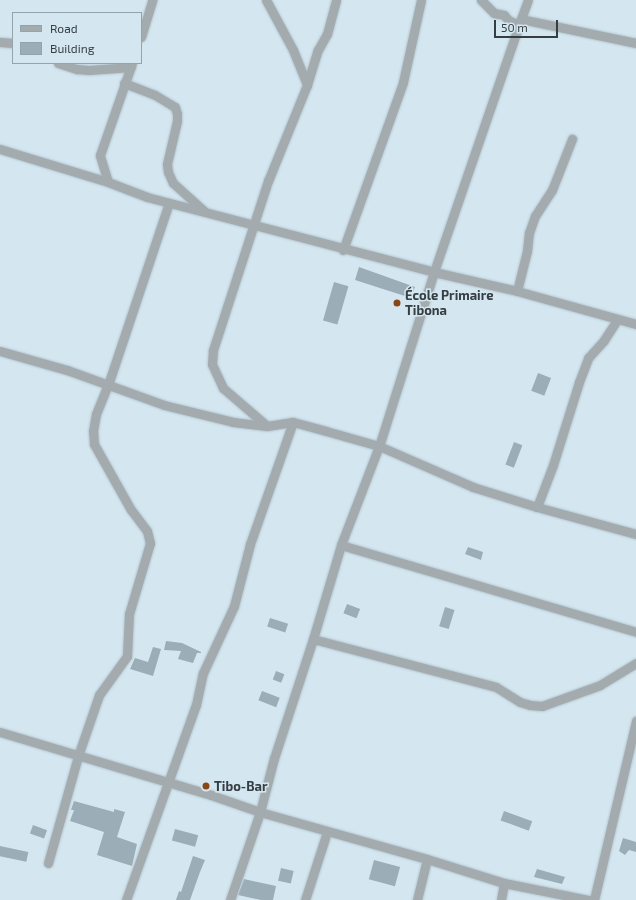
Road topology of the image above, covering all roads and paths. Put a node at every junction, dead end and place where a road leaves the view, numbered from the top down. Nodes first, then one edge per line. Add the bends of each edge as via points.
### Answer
1 (152, 0) edge
2 (266, 0) edge
3 (336, 0) edge
4 (421, 0) edge
5 (481, 0) edge
6 (528, 0) edge
7 (520, 22) junction
8 (142, 34) edge
9 (0, 42) edge
10 (636, 43) edge
11 (12, 44) edge
12 (61, 64) edge
13 (132, 65) edge
14 (124, 83) junction
15 (307, 85) junction
16 (572, 139) dead end
17 (0, 149) edge
18 (108, 182) junction
19 (169, 203) junction
20 (206, 212) junction
21 (254, 224) junction
22 (343, 250) junction
23 (434, 272) junction
24 (516, 291) junction
25 (617, 320) junction
26 (636, 324) edge
27 (0, 351) edge
28 (108, 385) junction
29 (293, 422) junction
30 (267, 426) junction
31 (379, 446) junction
32 (538, 507) junction
33 (636, 534) edge
34 (341, 545) junction
35 (636, 632) edge
36 (313, 639) junction
37 (636, 663) edge
38 (636, 721) edge
39 (0, 732) edge
40 (78, 756) junction
41 (167, 782) junction
42 (260, 812) junction
43 (327, 832) junction
44 (427, 859) junction
45 (48, 863) dead end
46 (504, 883) junction
47 (126, 900) edge
48 (231, 900) edge
49 (305, 900) edge
50 (417, 900) edge
51 (501, 900) edge
52 (589, 900) edge
53 (594, 900) edge

1 - 8 street
2 - 15 street via 293,50
3 - 15 street via 327,34 318,50
4 - 22 street via 403,82
5 - 7 street via 494,13 504,15 508,20
6 - 7 street
7 - 10 street
7 - 23 street
9 - 11 street
12 - 13 street via 89,70
13 - 14 street
14 - 18 street via 100,155
14 - 20 street via 155,95 174,106 177,121 167,164 168,172 173,183
15 - 21 street via 268,181
16 - 24 street via 552,190 535,216
17 - 18 street
18 - 19 street
19 - 20 street
19 - 28 street
20 - 21 street
21 - 22 street
21 - 30 street via 213,350 212,364 223,388
22 - 23 street
23 - 24 street
23 - 31 street
24 - 25 street
25 - 26 street
25 - 32 street via 588,358
27 - 28 street
28 - 30 street via 164,405 233,422
28 - 40 street via 96,414 92,431 94,444 131,510 148,531 150,543 129,614 127,656 99,695
29 - 30 street
29 - 31 street
29 - 41 street via 250,544 234,606 203,673 196,706
31 - 32 street via 473,486
31 - 34 street
32 - 33 street
34 - 35 street
34 - 36 street
36 - 37 street via 496,687 530,706 542,706 600,685
36 - 42 street via 274,758
38 - 53 street
39 - 40 street
40 - 41 street
40 - 45 street
41 - 42 street
41 - 47 street
42 - 43 street
42 - 48 street
43 - 44 street
43 - 49 street
44 - 46 street
44 - 50 street
46 - 51 street
46 - 52 street

